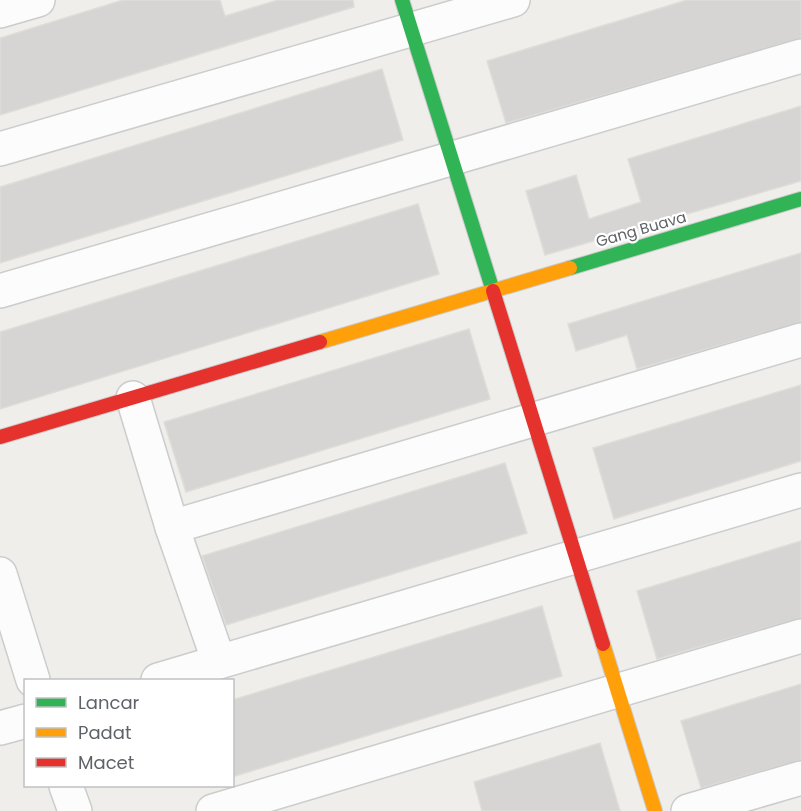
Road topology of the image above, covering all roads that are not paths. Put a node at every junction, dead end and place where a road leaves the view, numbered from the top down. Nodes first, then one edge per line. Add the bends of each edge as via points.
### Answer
1 (38, 0) edge
2 (402, 0) edge
3 (513, 0) edge
4 (0, 11) edge
5 (411, 31) junction
6 (801, 56) edge
7 (0, 149) edge
8 (454, 160) junction
9 (801, 199) edge
10 (0, 291) edge
11 (491, 291) junction
12 (801, 340) edge
13 (132, 399) junction
14 (532, 421) junction
15 (0, 437) edge
16 (801, 490) edge
17 (172, 527) junction
18 (575, 556) junction
19 (1, 584) edge
20 (801, 636) edge
21 (219, 662) junction
22 (32, 679) edge
23 (164, 679) edge
24 (617, 693) junction
25 (24, 722) edge
26 (0, 728) edge
27 (801, 778) edge
28 (66, 787) edge
29 (75, 811) edge
30 (213, 811) edge
31 (655, 811) edge
32 (688, 811) edge

1 - 4 street
2 - 5 street
3 - 5 street
5 - 7 street
5 - 8 street
6 - 8 street
8 - 10 street
8 - 11 street
9 - 11 street, Gang Buava
11 - 13 street, Gang Buava
11 - 14 street
12 - 14 street
13 - 15 street, Gang Buava
13 - 17 street
14 - 17 street
14 - 18 street
16 - 18 street
17 - 21 street
18 - 21 street
18 - 24 street
19 - 22 street
20 - 24 street
21 - 23 street
24 - 30 street
24 - 31 street
25 - 26 street
27 - 32 street
28 - 29 street

